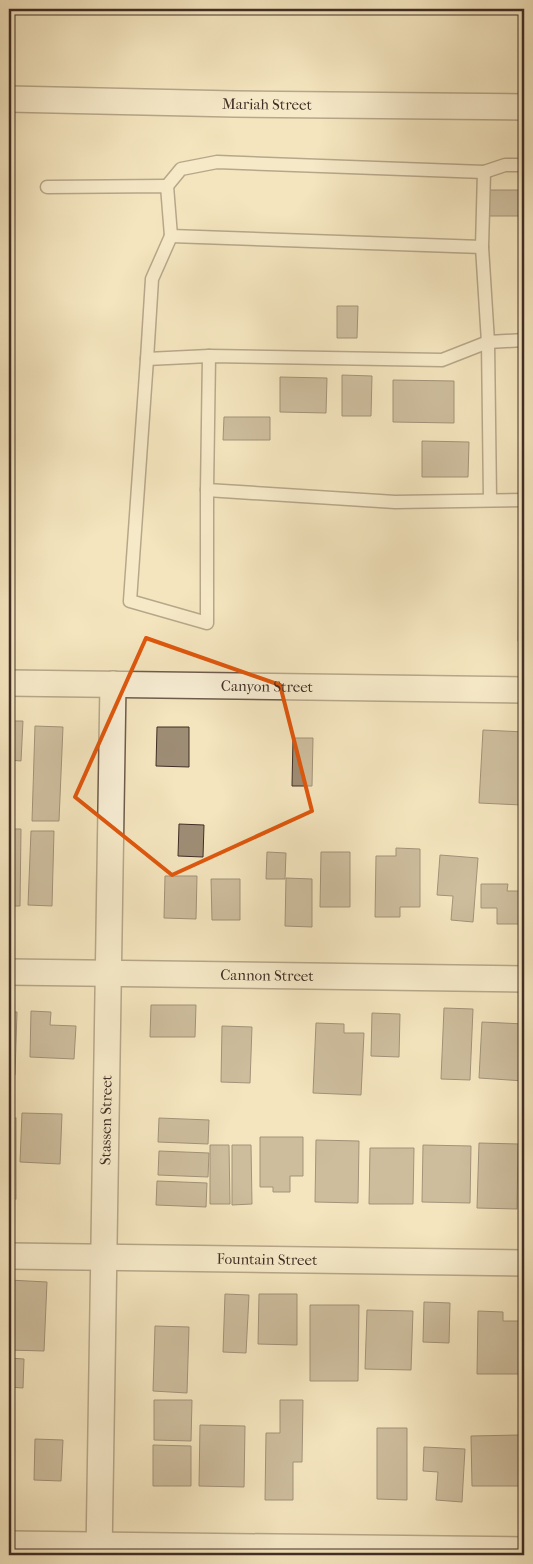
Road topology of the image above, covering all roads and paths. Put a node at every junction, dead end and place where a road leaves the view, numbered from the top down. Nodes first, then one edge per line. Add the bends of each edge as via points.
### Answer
1 (9, 99) edge
2 (524, 107) edge
3 (524, 165) edge
4 (484, 172) junction
5 (167, 186) junction
6 (47, 187) dead end
7 (171, 236) junction
8 (482, 248) junction
9 (524, 340) edge
10 (488, 342) junction
11 (209, 356) junction
12 (147, 359) junction
13 (207, 490) junction
14 (490, 500) junction
15 (524, 500) edge
16 (9, 683) edge
17 (113, 684) junction
18 (524, 690) edge
19 (9, 972) edge
20 (108, 974) junction
21 (524, 979) edge
22 (9, 1256) edge
23 (104, 1258) junction
24 (524, 1263) edge
25 (9, 1544) edge
26 (524, 1550) edge
27 (99, 1551) edge

1 - 2 street, Mariah Street
3 - 4 lane via 505,165
4 - 5 lane via 217,162 181,169
4 - 8 lane
5 - 6 lane
5 - 7 lane
7 - 8 lane
7 - 12 lane via 152,279
8 - 10 lane
9 - 10 lane
10 - 11 lane via 442,360
10 - 14 lane
11 - 12 lane
11 - 13 lane
12 - 13 lane via 130,601 207,623
13 - 14 lane via 395,502
14 - 15 lane
16 - 17 street, Canyon Street
17 - 18 street, Canyon Street
17 - 20 street, Stassen Street
19 - 20 street, Cannon Street
20 - 21 street, Cannon Street
20 - 23 street, Stassen Street
22 - 23 street, Fountain Street
23 - 24 street, Fountain Street
23 - 27 street, Stassen Street
25 - 27 street
26 - 27 street

